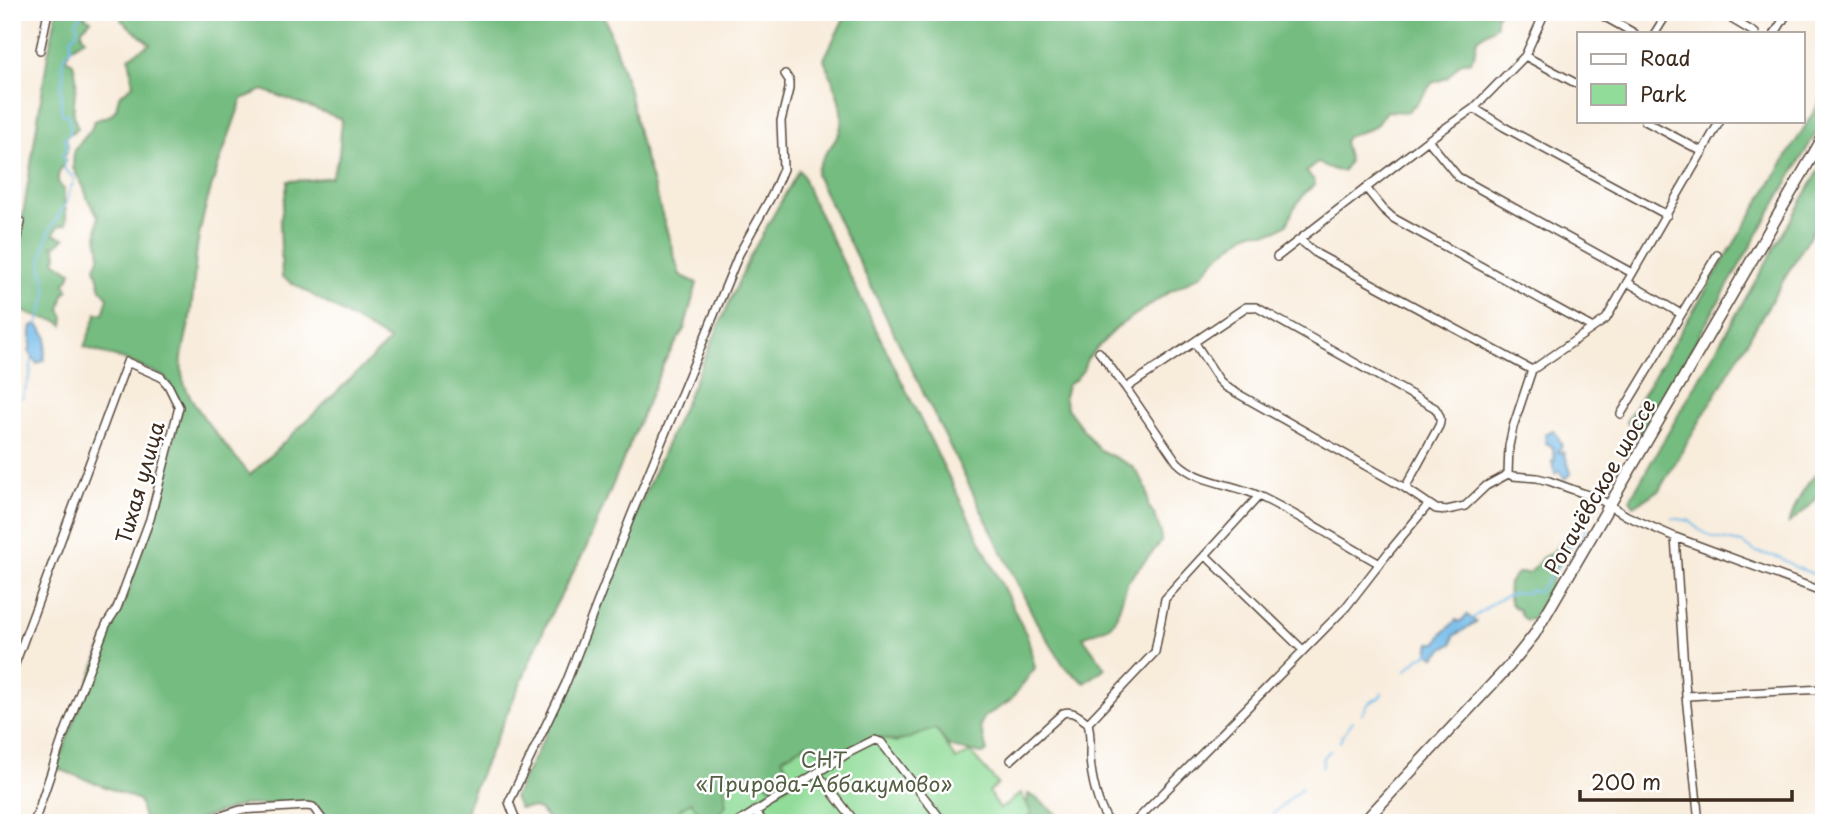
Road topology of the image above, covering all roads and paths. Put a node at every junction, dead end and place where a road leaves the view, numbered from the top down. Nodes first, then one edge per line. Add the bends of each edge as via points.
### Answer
1 (48, 12) edge
2 (1545, 12) edge
3 (1596, 12) edge
4 (1668, 12) edge
5 (1720, 12) edge
6 (1788, 12) edge
7 (1632, 32) edge
8 (1656, 32) edge
9 (1753, 32) edge
10 (1776, 32) edge
11 (40, 50) dead end
12 (1525, 56) junction
13 (785, 74) dead end
14 (1577, 84) edge
15 (1474, 108) junction
16 (1647, 122) edge
17 (1719, 122) edge
18 (1824, 136) edge
19 (1428, 140) junction
20 (1703, 152) junction
21 (1366, 188) junction
22 (1667, 215) junction
23 (21, 222) dead end
24 (1300, 240) junction
25 (1717, 255) dead end
26 (1277, 257) dead end
27 (12, 269) edge
28 (1632, 273) junction
29 (1627, 282) junction
30 (1681, 314) junction
31 (1593, 328) junction
32 (1195, 343) junction
33 (1099, 352) dead end
34 (1532, 370) junction
35 (1126, 388) junction
36 (1621, 414) dead end
37 (1508, 474) junction
38 (1405, 488) junction
39 (1259, 496) junction
40 (1428, 505) junction
41 (1610, 505) junction
42 (1675, 537) junction
43 (1205, 555) junction
44 (1380, 564) junction
45 (1824, 592) edge
46 (1303, 650) junction
47 (12, 672) edge
48 (1824, 689) edge
49 (1686, 696) junction
50 (1088, 723) junction
51 (1011, 760) dead end
52 (817, 772) junction
53 (755, 811) junction
54 (34, 823) edge
55 (200, 823) edge
56 (325, 823) edge
57 (517, 823) edge
58 (737, 823) edge
59 (764, 823) edge
60 (856, 823) edge
61 (944, 823) edge
62 (1110, 823) edge
63 (1133, 823) edge
64 (1363, 823) edge
65 (1699, 823) edge

1 - 11 street
2 - 12 street
3 - 7 street
4 - 8 street
5 - 9 street
6 - 10 street
12 - 14 street
12 - 15 street
13 - 57 street via 789,89 781,121 783,169 739,254 566,683 509,802
15 - 19 street
15 - 22 street
16 - 20 street
17 - 20 street
18 - 41 main road, Рогачёвское шоссе
19 - 21 street
19 - 28 street via 1458,177
20 - 22 street
21 - 24 street
21 - 31 street via 1393,218
22 - 28 street
23 - 27 street
24 - 26 street
24 - 34 street via 1317,254
25 - 30 street
28 - 29 street
29 - 30 street
29 - 31 street via 1606,319
30 - 36 street
31 - 34 street
32 - 35 street
32 - 38 street via 1226,387
32 - 38 street via 1246,307 1256,307 1435,408 1441,421
33 - 35 street
34 - 37 street via 1508,446
35 - 39 street via 1185,471
37 - 40 street via 1486,486 1465,506 1447,510
37 - 41 street via 1549,481
38 - 40 street
39 - 43 street
39 - 44 street
40 - 44 street
41 - 42 street
41 - 64 main road, Рогачёвское шоссе via 1525,647
42 - 45 street
42 - 49 street
43 - 46 street
43 - 50 street via 1165,599 1155,652
44 - 46 street
46 - 63 street
47 - 54 street, Тихая улица via 127,362 161,377 179,407 150,519
48 - 49 street
49 - 65 street
50 - 51 street via 1073,713 1063,713
50 - 62 street via 1091,767 1102,811
52 - 53 street
52 - 60 street
52 - 61 street via 864,743 881,742
53 - 58 street
53 - 59 street
55 - 56 street via 240,810 307,806

